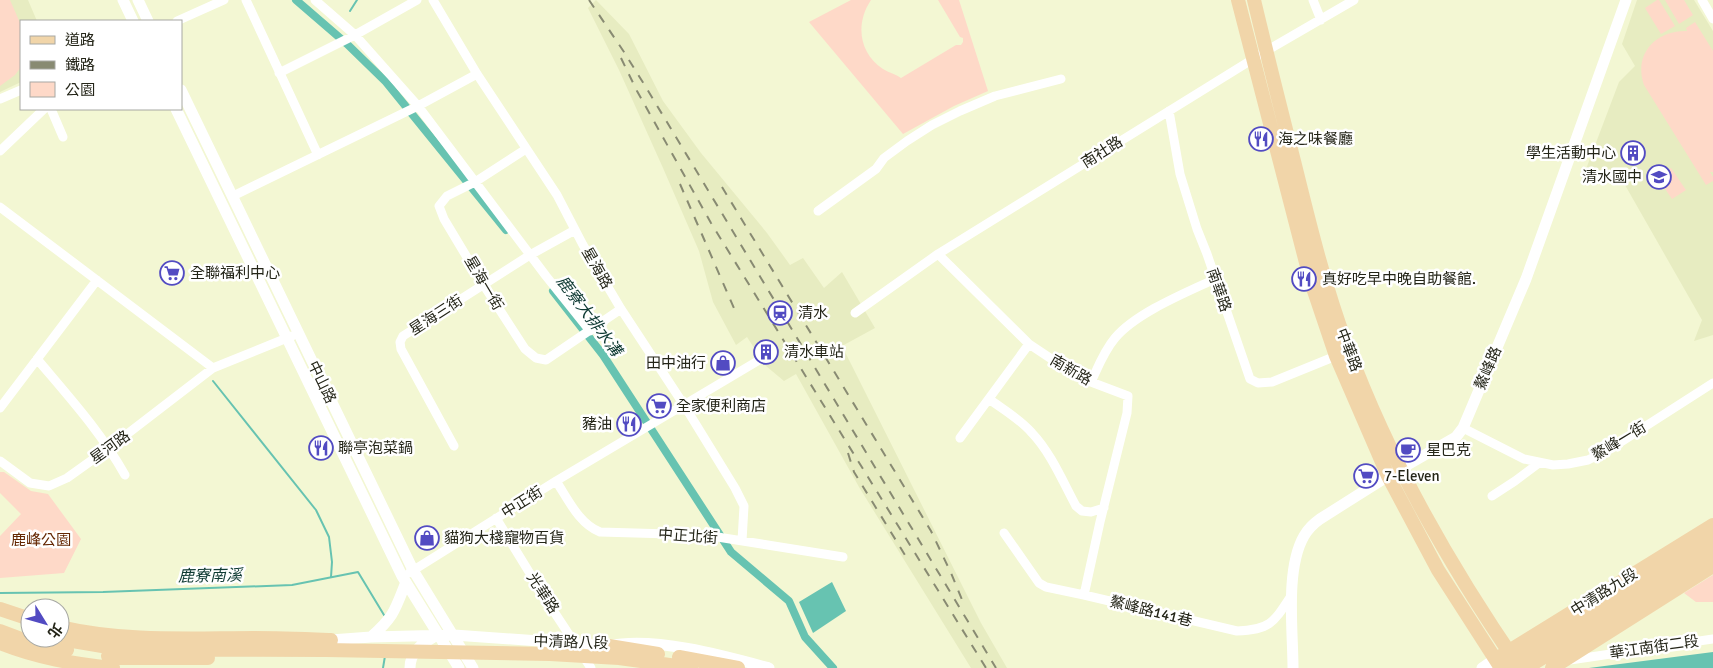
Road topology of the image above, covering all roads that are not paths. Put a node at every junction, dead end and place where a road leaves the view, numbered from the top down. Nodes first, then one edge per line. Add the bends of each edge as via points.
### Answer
1 (123, 0) edge
2 (138, 0) edge
3 (224, 0) edge
4 (246, 0) edge
5 (315, 0) edge
6 (417, 0) edge
7 (433, 0) edge
8 (1238, 0) edge
9 (1254, 0) edge
10 (1313, 0) edge
11 (1354, 0) edge
12 (1626, 0) edge
13 (1702, 0) edge
14 (1713, 18) edge
15 (133, 20) edge
16 (148, 20) edge
17 (178, 20) edge
18 (1321, 20) junction
19 (355, 35) junction
20 (1266, 52) junction
21 (1254, 60) junction
22 (279, 73) junction
23 (477, 74) junction
24 (1061, 80) dead end
25 (20, 90) edge
26 (182, 92) edge
27 (0, 100) edge
28 (418, 106) junction
29 (43, 110) edge
30 (51, 110) edge
31 (176, 110) edge
32 (1169, 111) junction
33 (63, 137) dead end
34 (526, 149) junction
35 (0, 151) edge
36 (318, 155) junction
37 (475, 182) junction
38 (233, 196) junction
39 (0, 207) edge
40 (818, 211) dead end
41 (575, 230) junction
42 (938, 254) junction
43 (530, 255) junction
44 (1215, 279) junction
45 (97, 280) junction
46 (483, 284) junction
47 (621, 309) junction
48 (855, 313) dead end
49 (590, 331) junction
50 (298, 332) junction
51 (287, 339) junction
52 (1029, 344) junction
53 (1336, 356) junction
54 (37, 359) junction
55 (761, 359) dead end
56 (213, 368) junction
57 (1091, 382) junction
58 (1713, 382) edge
59 (989, 399) junction
60 (684, 404) junction
61 (0, 408) edge
62 (1463, 428) junction
63 (960, 438) dead end
64 (454, 446) dead end
65 (110, 448) junction
66 (0, 461) edge
67 (1539, 463) junction
68 (1401, 469) junction
69 (125, 475) dead end
70 (1388, 476) junction
71 (556, 481) junction
72 (1492, 496) dead end
73 (1104, 508) junction
74 (496, 518) junction
75 (1713, 525) edge
76 (1004, 532) dead end
77 (1713, 539) edge
78 (742, 540) junction
79 (1713, 553) edge
80 (843, 557) dead end
81 (1713, 566) edge
82 (413, 570) junction
83 (404, 579) junction
84 (1084, 594) junction
85 (1291, 596) junction
86 (0, 609) edge
87 (20, 616) edge
88 (0, 622) edge
89 (20, 629) edge
90 (70, 629) edge
91 (0, 632) edge
92 (439, 635) junction
93 (454, 635) junction
94 (371, 637) junction
95 (1713, 639) edge
96 (70, 640) edge
97 (331, 640) joint
98 (0, 643) edge
99 (576, 643) junction
100 (609, 646) junction
101 (1509, 652) junction
102 (1564, 660) junction
103 (1498, 664) edge
104 (113, 668) edge
105 (410, 668) edge
106 (460, 668) edge
107 (473, 668) edge
108 (591, 668) edge
109 (620, 668) edge
110 (692, 668) edge
111 (738, 668) edge
112 (769, 668) edge
113 (1293, 668) edge
114 (1482, 668) edge
115 (1507, 668) edge
116 (1520, 668) edge
117 (1526, 668) edge
118 (1552, 668) edge

1 - 15 street
2 - 16 street
3 - 17 street
4 - 22 street
5 - 19 street
6 - 19 street
7 - 23 street, 星海路
8 - 21 main road, 中華路
9 - 20 main road, 中華路
10 - 18 street
11 - 18 street, 南社路
12 - 62 street, 鰲峰路 via 1526,279
13 - 14 street
18 - 20 street, 南社路
19 - 22 street
19 - 28 street
20 - 21 street, 南社路
20 - 68 main road, 中華路 via 1320,265 1347,347
21 - 32 street, 南社路
21 - 53 main road, 中華路 via 1311,282
22 - 36 street
23 - 28 street
23 - 34 street, 星海路
24 - 40 street via 994,96 932,126 884,158 876,169
25 - 27 street
26 - 38 street, 中山路
28 - 36 street
28 - 37 street
29 - 35 street
30 - 33 street
31 - 51 street, 中山路
32 - 42 street, 南社路
32 - 44 street, 南華路 via 1180,174
34 - 37 street, 星海一街
34 - 41 street, 星海路 via 557,195
36 - 38 street
37 - 43 street
37 - 46 street, 星海一街 via 447,196 438,206
38 - 50 street, 中山路
39 - 45 street
41 - 43 street, 星海三街
41 - 47 street, 星海路
42 - 48 street, 南社路
42 - 52 street, 南新路
43 - 46 street, 星海三街
43 - 49 street
44 - 53 street, 南華路 via 1250,378 1258,384
44 - 57 street via 1172,299 1124,328 1108,348
45 - 54 street
45 - 56 street
46 - 49 street, 星海一街 via 525,350 536,358 546,360
46 - 64 street, 星海三街 via 403,336 400,342
47 - 49 street, 星海一街
47 - 60 street, 星海路
50 - 51 street, 星河路
50 - 82 street, 中山路
51 - 56 street, 星河路
51 - 83 street, 中山路
52 - 57 street, 南新路
52 - 59 street
53 - 70 main road, 中華路
54 - 61 street
54 - 65 street
55 - 60 street, 中正街
56 - 65 street, 星河路
57 - 73 street, 南新路 via 1128,396 1127,413
58 - 67 street, 鰲峰一街 via 1588,460 1568,464
59 - 63 street
59 - 73 street via 1033,434 1076,506 1091,512
60 - 71 street, 中正街
60 - 78 street, 星海路 via 744,506
62 - 67 street, 鰲峰一街 via 1524,460
62 - 68 street, 鰲峰路 via 1456,437
65 - 66 street, 星河路 via 67,478 49,486 30,483
65 - 69 street
67 - 72 street
68 - 70 street, 鰲峰路
68 - 101 main road, 中華路 via 1463,580
70 - 85 street, 鰲峰路 via 1310,527 1298,551
70 - 103 main road, 中華路 via 1438,570
71 - 74 street, 中正街
71 - 78 street, 中正北街 via 583,522 600,532
73 - 84 street
74 - 82 street, 中正街
74 - 99 street, 光華路
75 - 101 main road, 中清路九段
76 - 84 street, 鰲峰路141巷 via 1039,583
77 - 115 main road
78 - 80 street, 中正北街
79 - 117 main road
81 - 102 main road
82 - 83 street, 中正街
82 - 93 street, 中山路
83 - 92 street, 中山路
83 - 94 street via 395,611
84 - 85 street, 鰲峰路141巷 via 1237,632 1263,627 1275,620
85 - 113 street, 鰲峰路
86 - 87 main road
88 - 89 main road
90 - 97 main road via 141,639
91 - 109 main road via 32,643 119,658 469,661
92 - 93 street, 中清路八段
92 - 94 street, 中清路八段
92 - 105 street via 418,646
92 - 106 street, 中山路
93 - 99 street, 中清路八段
93 - 107 street, 中山路
94 - 97 street, 中清路八段
95 - 102 street, 華江南街二段
96 - 110 main road via 120,648 550,654 619,658
98 - 104 main road via 80,665
99 - 100 street, 中清路八段
99 - 108 street, 光華路
100 - 111 main road
100 - 112 street, 中清路八段 via 653,644
101 - 103 main road, 中清路九段
101 - 116 main road, 中華路
102 - 118 main road
103 - 114 street

